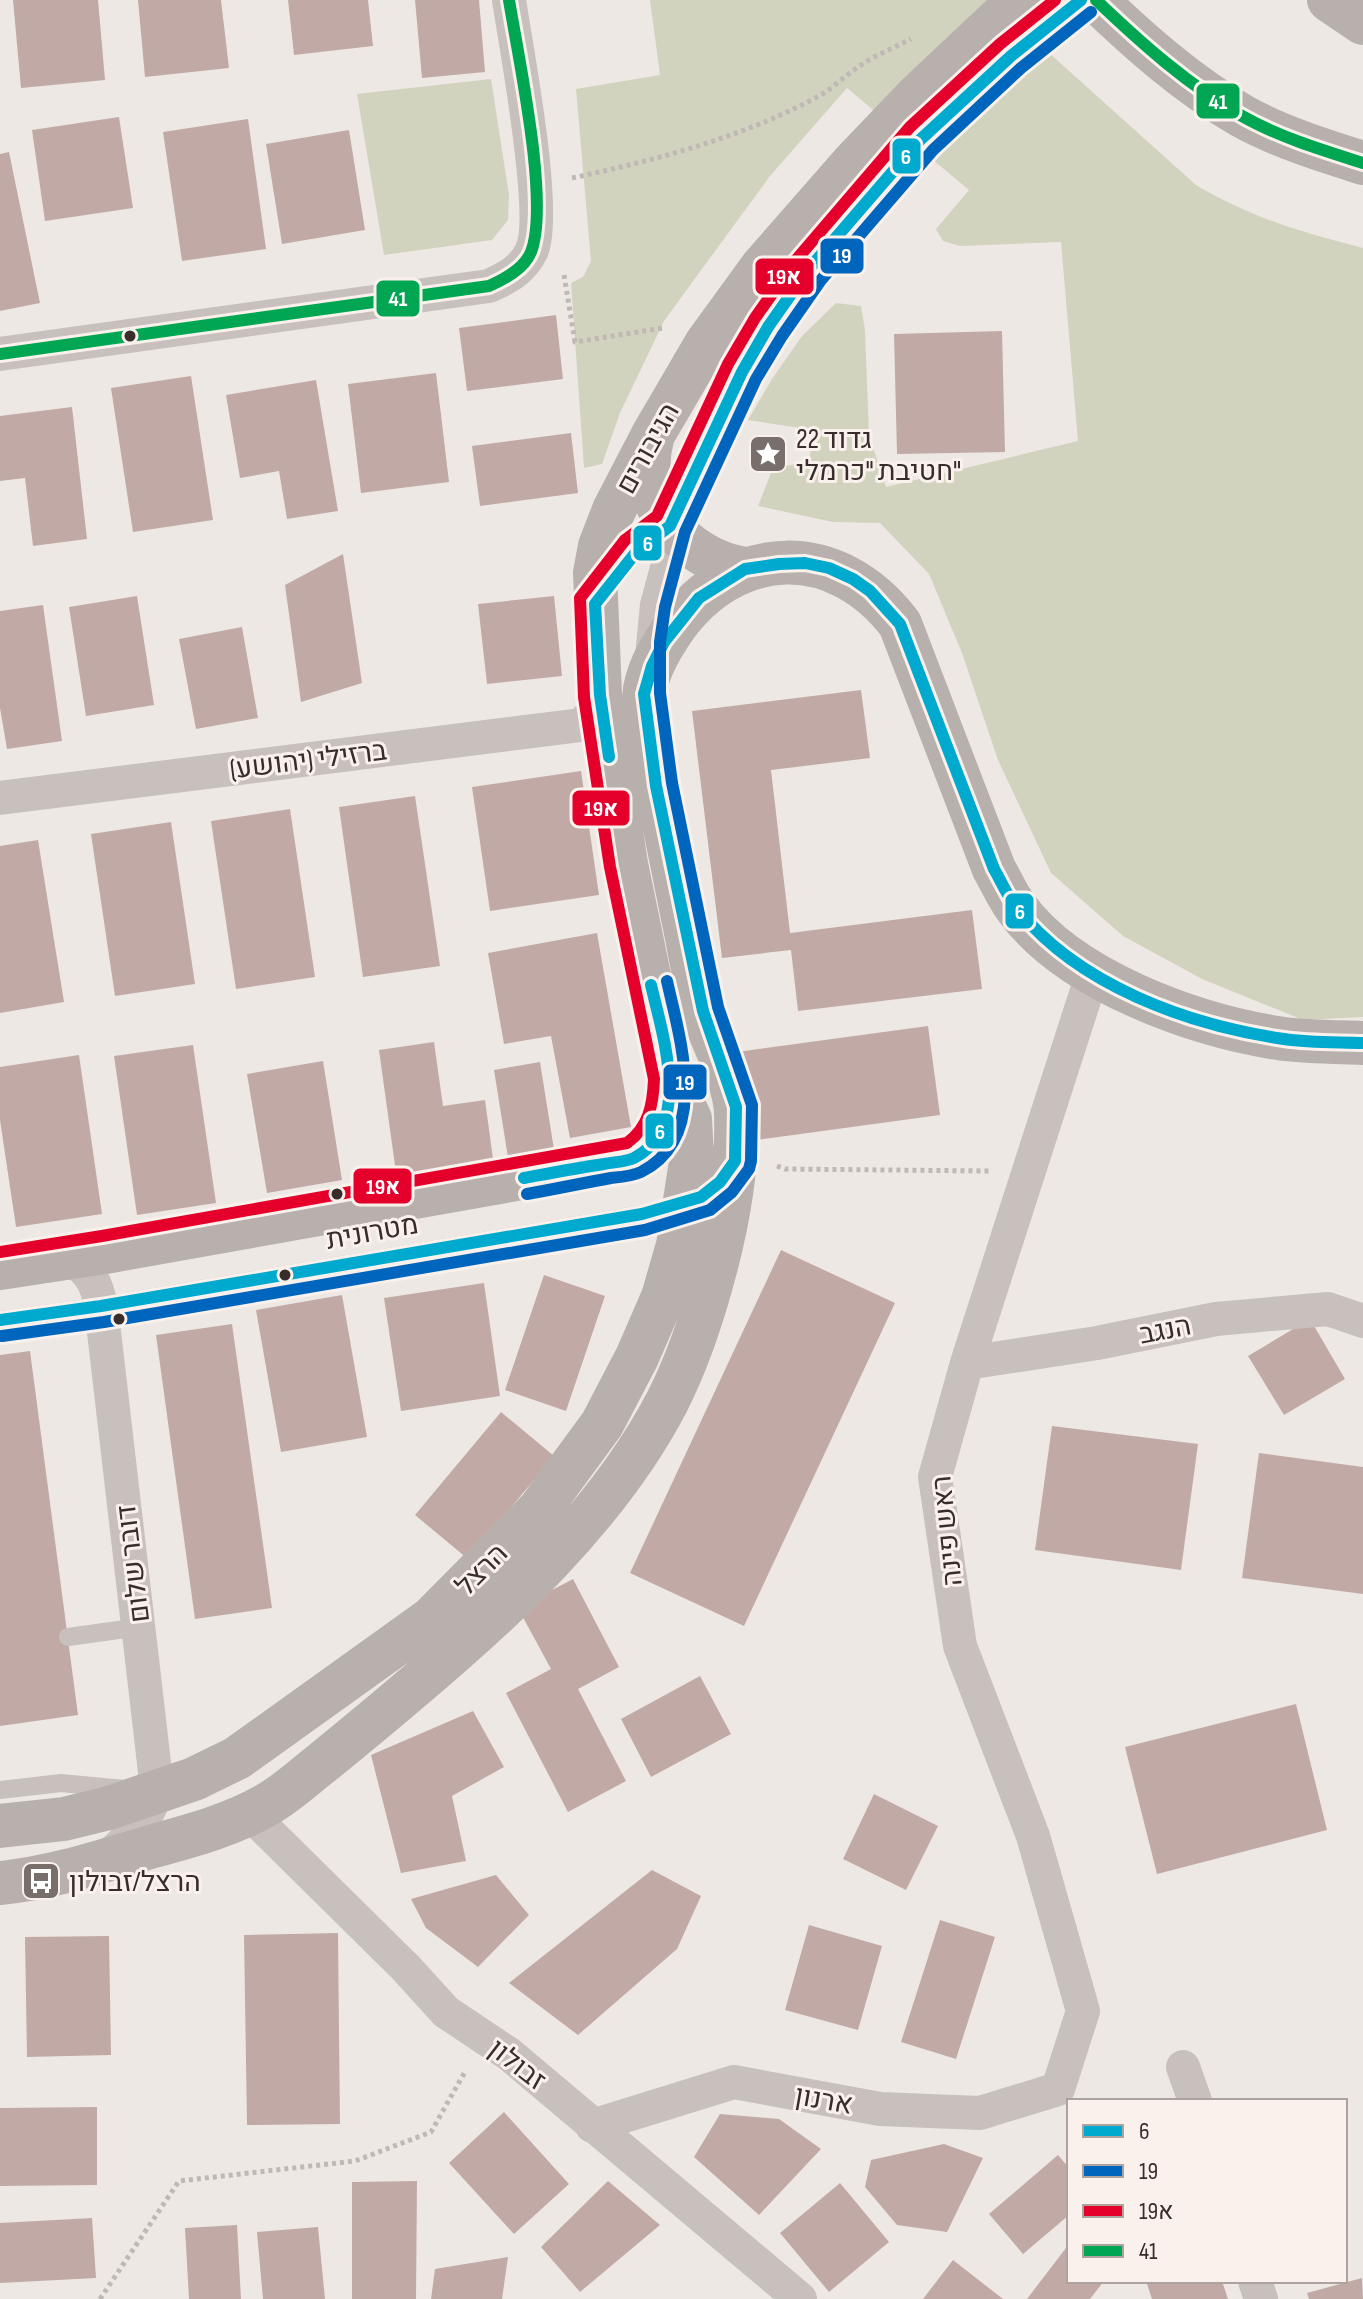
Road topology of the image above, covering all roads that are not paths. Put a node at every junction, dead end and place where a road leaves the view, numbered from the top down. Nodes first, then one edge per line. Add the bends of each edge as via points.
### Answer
1 (509, 0) edge
2 (1019, 0) edge
3 (1081, 0) edge
4 (1096, 0) edge
5 (1329, 0) edge
6 (1363, 23) edge
7 (1363, 163) edge
8 (0, 354) edge
9 (654, 433) junction
10 (670, 526) junction
11 (745, 569) junction
12 (595, 604) junction
13 (644, 694) junction
14 (600, 695) junction
15 (0, 798) edge
16 (1093, 972) junction
17 (1363, 1043) edge
18 (670, 1078) junction
19 (736, 1154) junction
20 (685, 1204) junction
21 (71, 1258) junction
22 (0, 1268) edge
23 (101, 1306) junction
24 (0, 1320) edge
25 (1363, 1321) edge
26 (967, 1363) junction
27 (140, 1627) junction
28 (68, 1637) dead end
29 (0, 1790) edge
30 (156, 1793) junction
31 (250, 1814) junction
32 (0, 1826) edge
33 (102, 1862) junction
34 (0, 1883) edge
35 (1183, 2067) dead end
36 (1058, 2089) joint
37 (1194, 2099) edge
38 (592, 2126) junction
39 (800, 2299) edge

1 - 8 street via 538,231 533,250 515,272 489,286
2 - 9 street, הגיבורים via 928,85 762,267 706,344
3 - 10 lane via 921,139 808,270 742,372
4 - 7 street via 1183,78 1242,116 1285,137
5 - 6 street
9 - 10 street via 649,477
9 - 12 street, הגיבורים via 600,546
10 - 11 street via 696,551
10 - 12 lane via 637,551
10 - 13 lane via 649,604
11 - 13 street via 699,598 679,621 652,666
11 - 16 street via 805,563 829,568 853,579 887,607 900,624 994,869 1015,906 1039,933
12 - 14 street, הגיבורים
13 - 19 street via 656,786 703,1011 736,1107
14 - 15 street, ברזילי (יהושע) via 596,710 581,725
14 - 18 street, הגיבורים via 626,864
16 - 17 street via 1126,992 1195,1019 1284,1039
16 - 26 street, ראש פינה
18 - 20 street, הרצל via 690,1119 692,1156
18 - 21 street via 666,1121 634,1158
19 - 20 lane, מטרונית via 720,1182
19 - 31 street, הרצל via 727,1222 708,1295 667,1401 638,1451 575,1535 455,1652 291,1789
20 - 23 lane, מטרונית
20 - 30 street, הרצל via 663,1297 637,1357 602,1424 539,1510 431,1619 237,1758
21 - 22 street
21 - 23 street, דובר שלום via 88,1271
23 - 24 lane, מטרונית
23 - 27 street, דובר שלום
25 - 26 street, הנגב via 1328,1309 1216,1319
26 - 36 street, ראש פינה via 935,1477 960,1646 1033,1836 1083,2011
27 - 28 lane
27 - 30 street, דובר שלום
29 - 30 lane via 61,1783
30 - 32 street, הרצל via 64,1819
30 - 33 street via 122,1845
31 - 33 street, הרצל
31 - 38 street, זבולון via 446,2012 509,2054
33 - 34 street, הרצל
35 - 37 street
36 - 38 street, ארנון via 980,2113 880,2109 734,2082
38 - 39 street, זבולון

